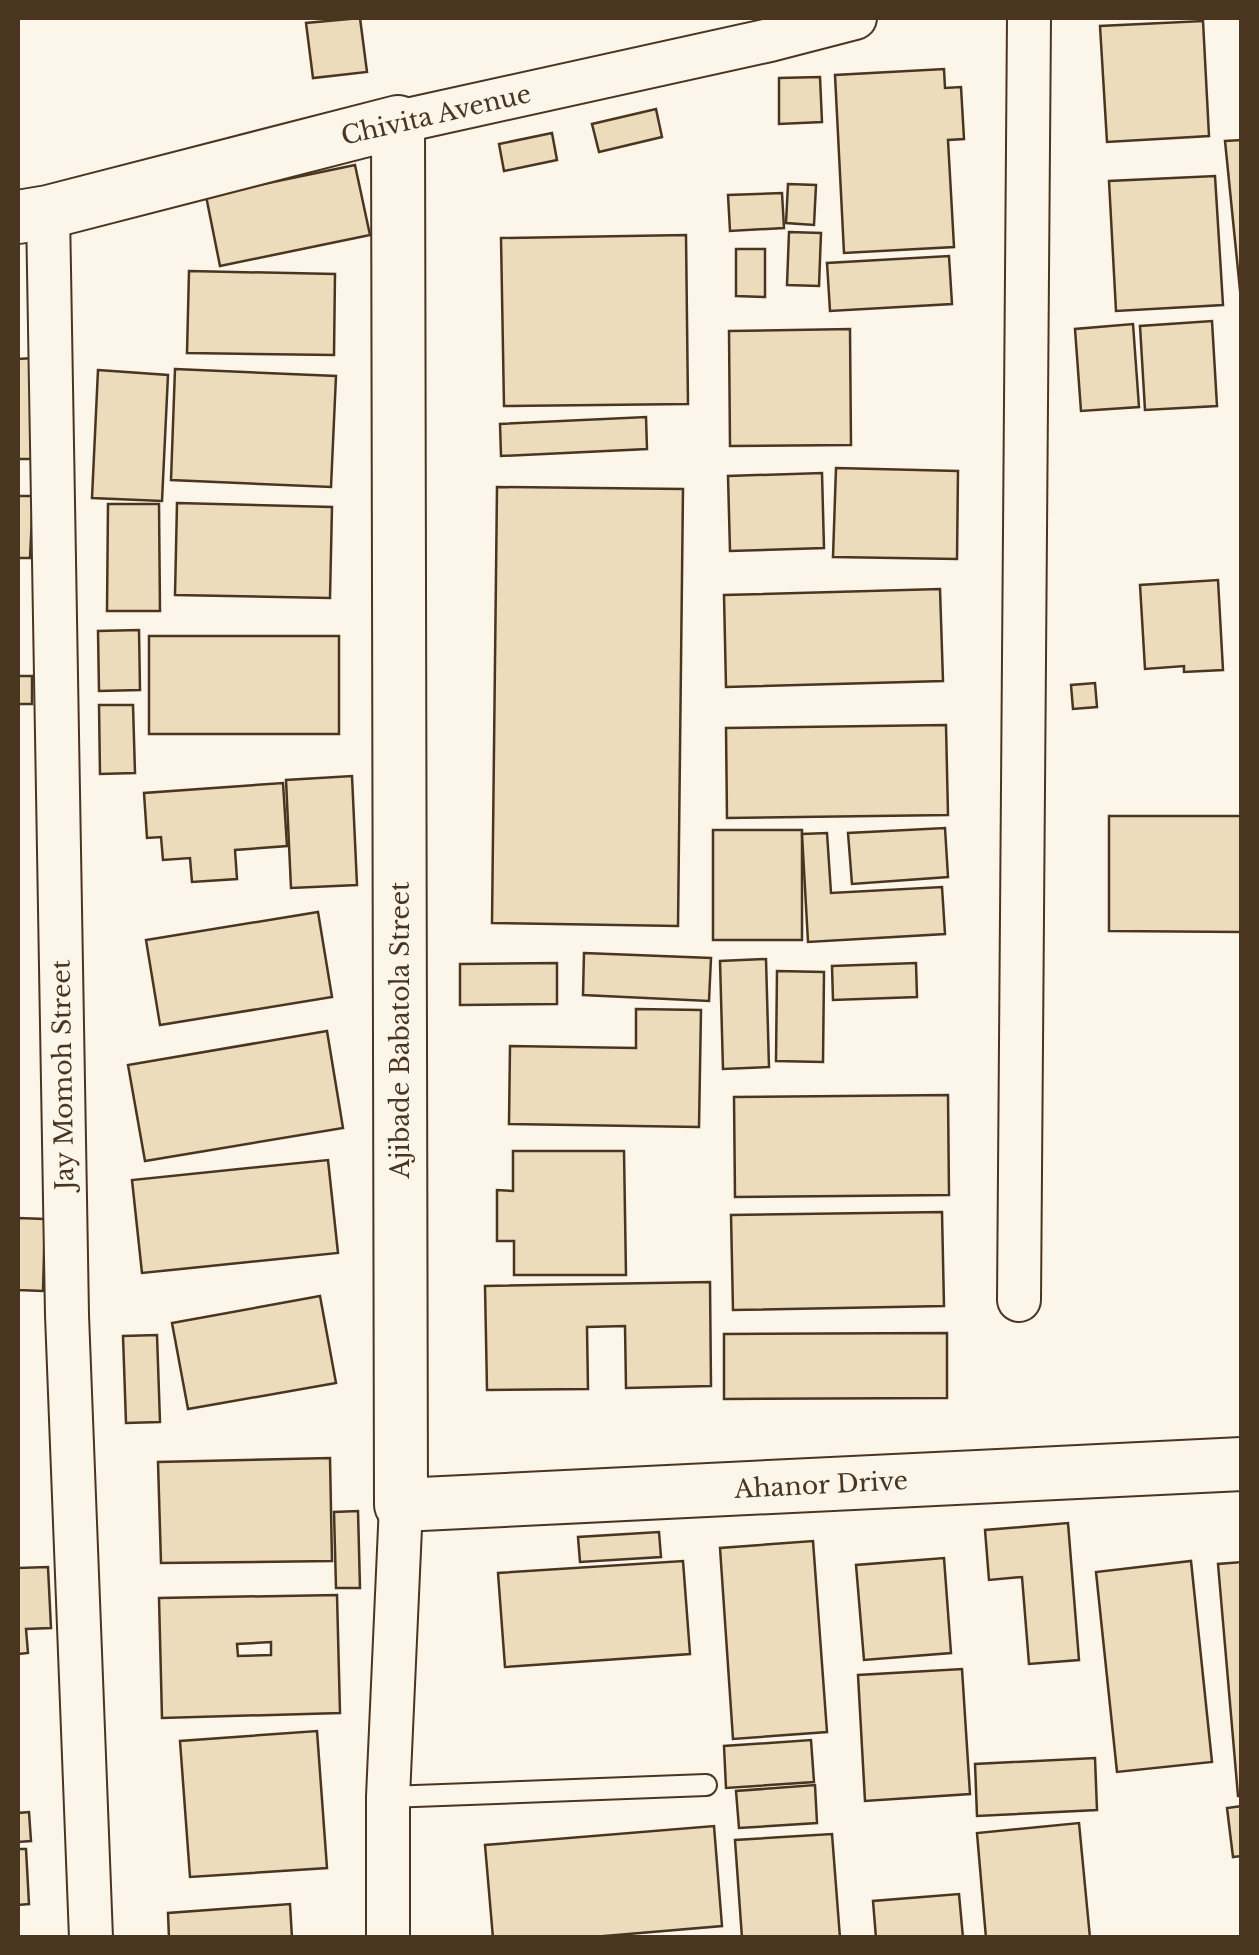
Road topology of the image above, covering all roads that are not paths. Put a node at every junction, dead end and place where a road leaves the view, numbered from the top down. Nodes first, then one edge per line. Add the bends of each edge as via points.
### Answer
1 (854, 18) edge
2 (1029, 18) edge
3 (398, 122) junction
4 (33, 215) edge
5 (1018, 1300) dead end
6 (1242, 1464) edge
7 (401, 1505) junction
8 (706, 1785) dead end
9 (388, 1797) junction
10 (90, 1938) edge
11 (388, 1938) edge

1 - 3 street, Chivita Avenue
2 - 5 street
3 - 4 street, Chivita Avenue
3 - 7 street, Ajibade Babatola Street
4 - 10 street, Jay Momoh Street
6 - 7 street, Ahanor Drive
7 - 9 street, Ajibade Babatola Street
8 - 9 lane
9 - 11 street, Ajibade Babatola Street

